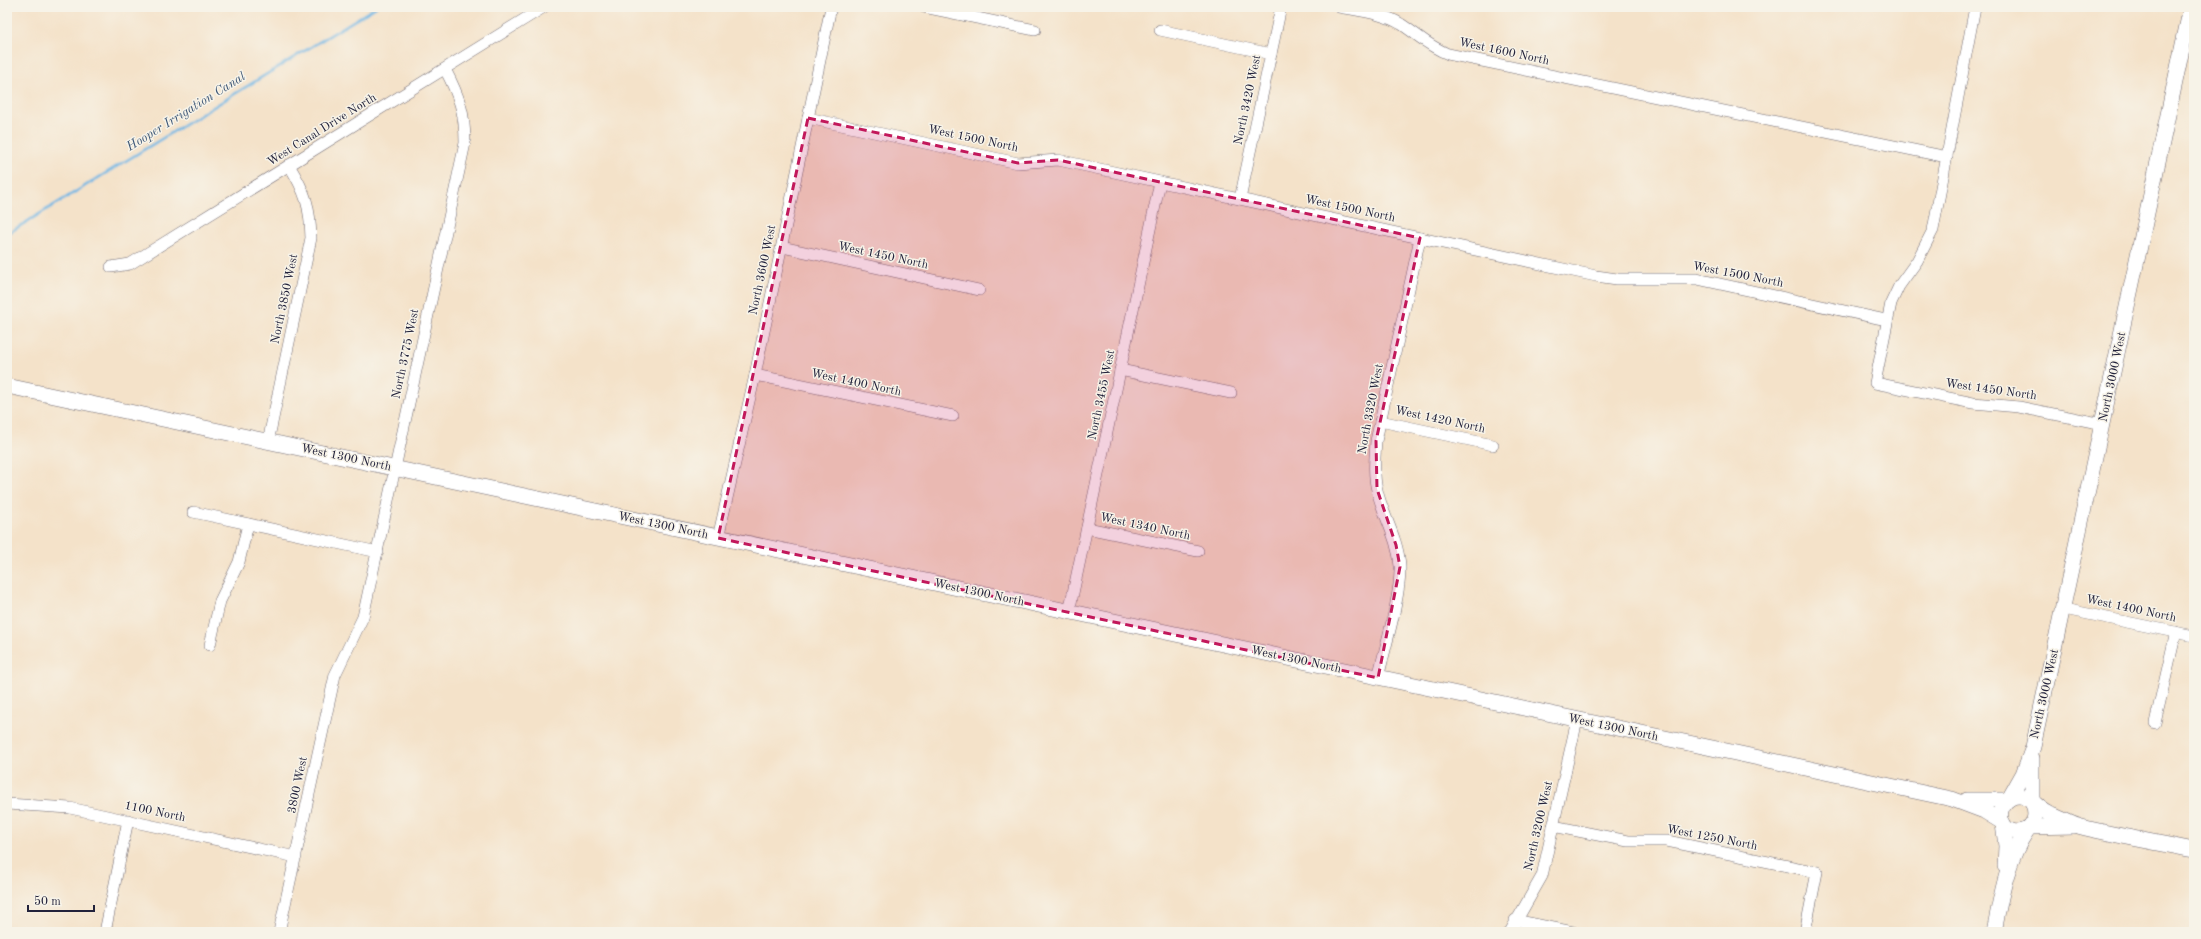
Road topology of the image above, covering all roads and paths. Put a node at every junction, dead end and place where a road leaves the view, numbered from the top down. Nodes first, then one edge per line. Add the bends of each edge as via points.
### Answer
1 (544, 7) edge
2 (831, 7) edge
3 (924, 7) edge
4 (1281, 7) edge
5 (1339, 7) edge
6 (1976, 7) edge
7 (2191, 7) edge
8 (1035, 30) dead end
9 (1160, 30) dead end
10 (1271, 54) junction
11 (445, 68) junction
12 (808, 118) junction
13 (1947, 157) junction
14 (289, 165) junction
15 (1160, 182) junction
16 (1240, 199) junction
17 (1420, 238) junction
18 (782, 247) junction
19 (111, 267) dead end
20 (979, 290) dead end
21 (1886, 320) junction
22 (1120, 370) junction
23 (755, 375) junction
24 (7, 386) edge
25 (1231, 393) dead end
26 (953, 416) dead end
27 (1380, 421) junction
28 (2103, 424) junction
29 (268, 442) junction
30 (1494, 445) dead end
31 (395, 468) junction
32 (193, 512) dead end
33 (248, 524) junction
34 (1087, 528) junction
35 (718, 538) junction
36 (1198, 551) dead end
37 (378, 552) junction
38 (2064, 609) junction
39 (1069, 612) junction
40 (2176, 632) junction
41 (2194, 636) edge
42 (210, 645) dead end
43 (349, 646) joint
44 (1378, 678) junction
45 (1577, 720) junction
46 (2155, 723) dead end
47 (2033, 747) junction
48 (1952, 799) junction
49 (2008, 799) junction
50 (7, 804) edge
51 (2033, 804) junction
52 (128, 820) junction
53 (2003, 823) junction
54 (1553, 826) junction
55 (2076, 826) junction
56 (2029, 828) junction
57 (2194, 850) edge
58 (296, 857) junction
59 (2005, 880) junction
60 (1515, 920) junction
61 (104, 932) edge
62 (280, 932) edge
63 (1510, 932) edge
64 (1574, 932) edge
65 (1805, 932) edge
66 (1994, 932) edge

1 - 11 street, West Canal Drive North
2 - 12 street, North 3600 West
3 - 8 street
4 - 10 street, North 3420 West
5 - 13 street, West 1600 North via 1386,17 1402,25 1432,48 1448,54
6 - 13 street
7 - 28 street, North 3000 West
9 - 10 street
10 - 16 street, North 3420 West
11 - 14 street, West Canal Drive North
11 - 31 street, North 3775 West via 459,95 465,119 465,143
12 - 15 street, West 1500 North via 1018,163 1058,160
12 - 18 street, North 3600 West
13 - 21 street via 1933,230 1917,261 1899,286
14 - 19 street, West Canal Drive North via 130,264
14 - 29 street, North 3850 West via 303,188 310,212 311,238
15 - 16 street, West 1500 North
15 - 22 street, North 3455 West
16 - 17 street, West 1500 North
17 - 21 street, West 1500 North via 1596,276 1617,279 1697,278
17 - 27 street, North 3320 West
18 - 20 street, West 1450 North
18 - 23 street, North 3600 West
21 - 28 street, West 1450 North via 1875,382 1973,403 2025,408
22 - 25 street
22 - 34 street, North 3455 West
23 - 26 street, West 1400 North
23 - 35 street, North 3600 West
24 - 29 street, West 1300 North
27 - 30 street, West 1420 North
27 - 44 street, North 3320 West via 1375,462 1377,489 1396,544 1400,567 1398,589
28 - 38 street, North 3000 West
29 - 31 street, West 1300 North
31 - 35 street, West 1300 North
31 - 37 street, North 3775 West
32 - 33 street
33 - 37 street
33 - 42 street via 239,562 220,601
34 - 36 street, West 1340 North
34 - 39 street, North 3455 West
35 - 39 street, West 1300 North
37 - 43 street, North 3775 West via 363,617
38 - 40 street, West 1400 North
38 - 47 street, North 3000 West
39 - 44 street, West 1300 North
40 - 41 street, West 1400 North
40 - 46 street
43 - 58 street, 3800 West via 335,675
44 - 45 street, West 1300 North
45 - 48 street, West 1300 North
45 - 54 street, North 3200 West
47 - 49 street, North 3000 West via 2023,774
47 - 51 street, North 3000 West
48 - 49 street, West 1300 North
48 - 53 street, West 1300 North via 1984,811
49 - 51 street via 2019,796
49 - 53 street via 2001,810
50 - 52 street, 1100 North via 70,808
51 - 55 street
51 - 56 street via 2036,816
52 - 58 street, 1100 North
52 - 61 street
53 - 56 street via 2007,828 2018,832
53 - 59 street via 2006,846
54 - 60 street, North 3200 West via 1542,876
54 - 65 street, West 1250 North via 1628,841 1667,841 1817,872
55 - 56 street
55 - 57 street
56 - 59 street via 2016,848
58 - 62 street, 3800 West
59 - 66 street
60 - 63 street, North 3200 West
60 - 64 street

